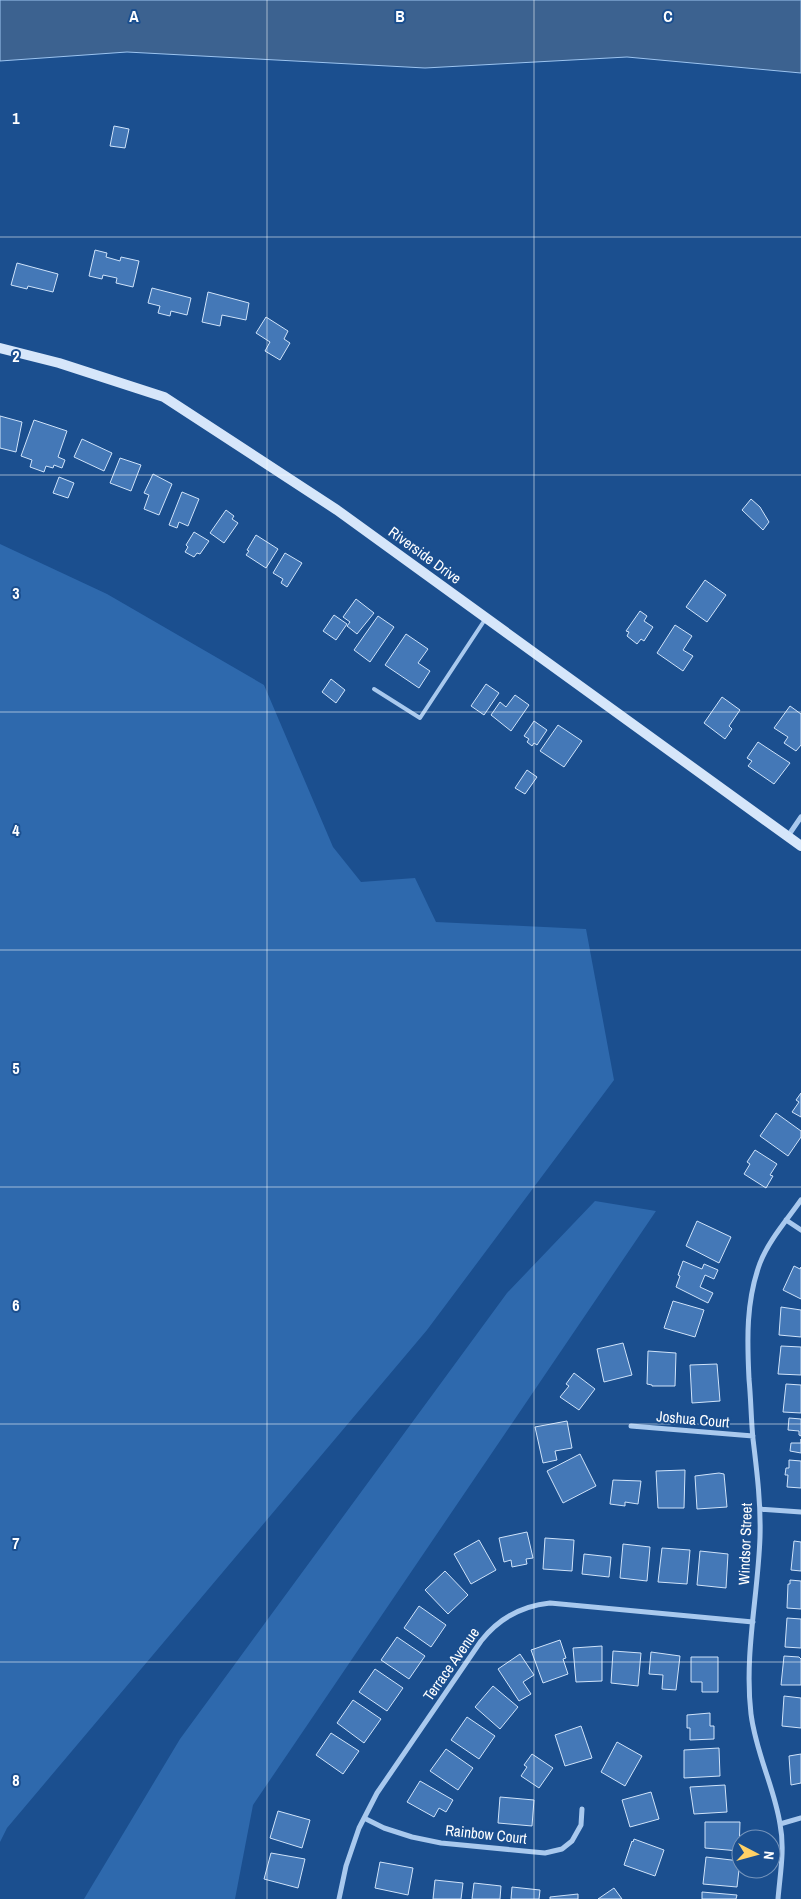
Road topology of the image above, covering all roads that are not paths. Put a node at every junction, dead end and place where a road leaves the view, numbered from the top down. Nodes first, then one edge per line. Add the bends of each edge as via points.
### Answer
1 (0, 348) edge
2 (486, 618) junction
3 (374, 689) dead end
4 (801, 817) edge
5 (788, 836) junction
6 (801, 846) edge
7 (801, 1200) edge
8 (786, 1220) junction
9 (801, 1230) edge
10 (631, 1426) dead end
11 (753, 1436) junction
12 (760, 1509) junction
13 (801, 1512) edge
14 (753, 1622) junction
15 (582, 1809) dead end
16 (364, 1818) junction
17 (801, 1818) edge
18 (780, 1824) junction
19 (339, 1899) edge
20 (778, 1899) edge

1 - 2 main road, Riverside Drive via 164,397 337,510
2 - 3 lane via 420,718
2 - 5 main road, Riverside Drive
4 - 5 street
5 - 6 main road, Riverside Drive
7 - 8 street, Windsor Street
8 - 9 street
8 - 11 street, Windsor Street via 761,1261 748,1307
10 - 11 street, Joshua Court
11 - 12 street, Windsor Street
12 - 13 street
12 - 14 street, Windsor Street
14 - 16 street, Terrace Avenue via 550,1603 530,1606 511,1614 481,1641 377,1793
14 - 18 street, Windsor Street via 748,1670 752,1718
15 - 16 street, Rainbow Court via 581,1825 572,1841 557,1851 545,1853 441,1843 384,1828
16 - 19 street, Terrace Avenue via 346,1866
17 - 18 street
18 - 20 street, Windsor Street

